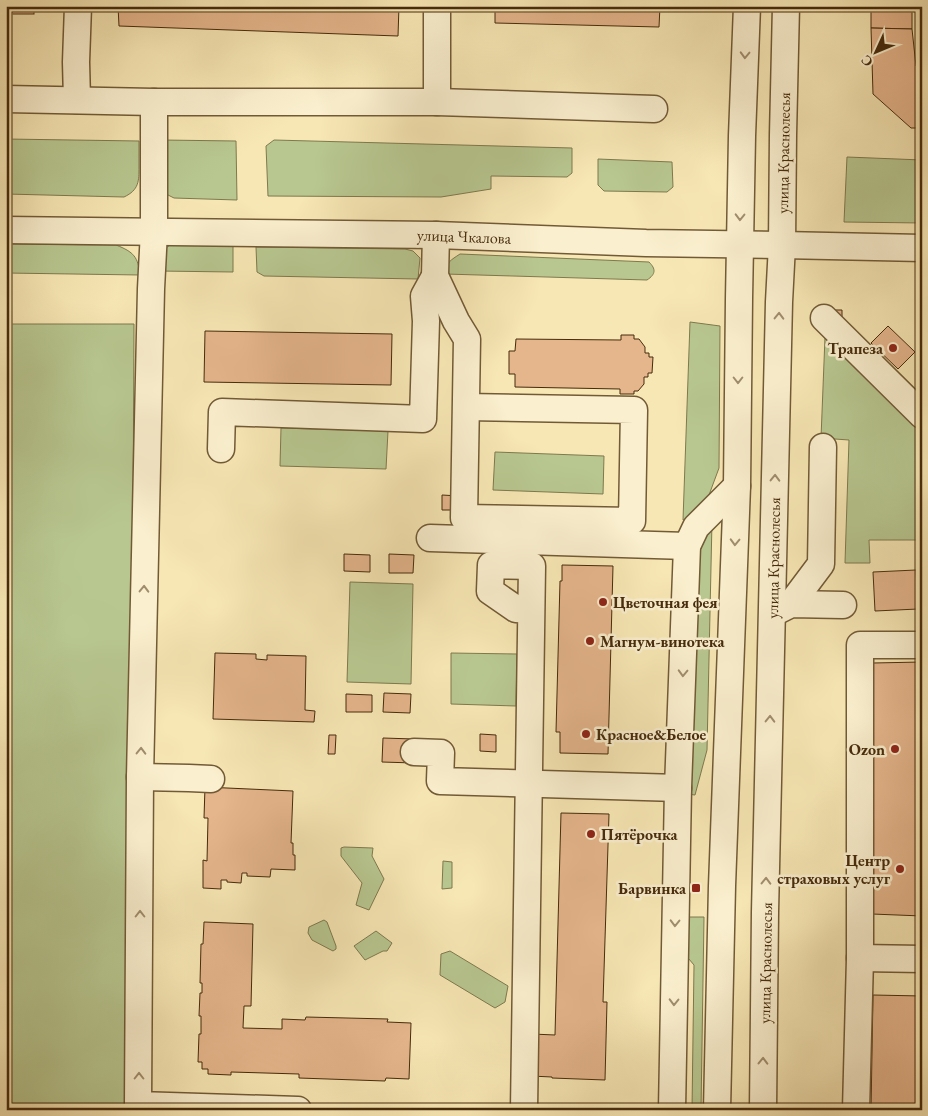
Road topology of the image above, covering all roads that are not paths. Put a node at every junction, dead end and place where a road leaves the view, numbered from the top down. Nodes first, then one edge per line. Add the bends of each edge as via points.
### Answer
1 (78, 6) edge
2 (437, 6) edge
3 (747, 6) edge
4 (786, 6) edge
5 (6, 99) edge
6 (77, 100) junction
7 (154, 102) junction
8 (438, 102) junction
9 (654, 109) dead end
10 (6, 230) edge
11 (154, 231) junction
12 (436, 235) junction
13 (740, 244) junction
14 (782, 244) junction
15 (922, 248) edge
16 (435, 276) junction
17 (824, 318) dead end
18 (466, 407) junction
19 (922, 415) edge
20 (823, 447) dead end
21 (220, 449) dead end
22 (737, 486) junction
23 (430, 538) dead end
24 (687, 546) junction
25 (843, 605) dead end
26 (782, 609) junction
27 (531, 610) dead end
28 (922, 646) edge
29 (414, 752) dead end
30 (140, 777) junction
31 (211, 779) dead end
32 (529, 784) junction
33 (678, 788) junction
34 (860, 958) junction
35 (922, 959) edge
36 (298, 1110) edge
37 (524, 1110) edge
38 (672, 1110) edge
39 (717, 1110) edge
40 (763, 1110) edge
41 (856, 1110) edge

1 - 6 street
2 - 8 street
3 -> 13 street
4 - 14 street, улица Краснолесья
5 - 6 street
6 - 7 street
7 - 8 street
7 - 11 street
8 - 9 street
10 - 11 street, улица Чкалова
11 - 12 street, улица Чкалова
30 -> 11 street
12 - 13 street, улица Чкалова
12 - 16 street
13 - 14 street, улица Чкалова
13 -> 22 street
14 - 15 street, улица Чкалова
26 -> 14 street, улица Краснолесья via 779,302
16 - 18 street via 467,339
16 - 21 street via 424,296 423,419 222,412
17 - 19 street
18 - 18 street via 464,518 632,521 634,410
20 - 26 street via 821,564
22 - 24 street via 696,527
22 -> 39 street
23 - 24 street
24 -> 33 street
25 - 26 street
40 -> 26 street, улица Краснолесья via 765,912
27 - 32 street
28 - 34 street via 860,645
29 - 32 street via 441,753 440,781
30 - 31 street
36 -> 30 street via 138,1105
32 - 33 street
32 - 37 street
33 -> 38 street
34 - 35 street
34 - 41 street

